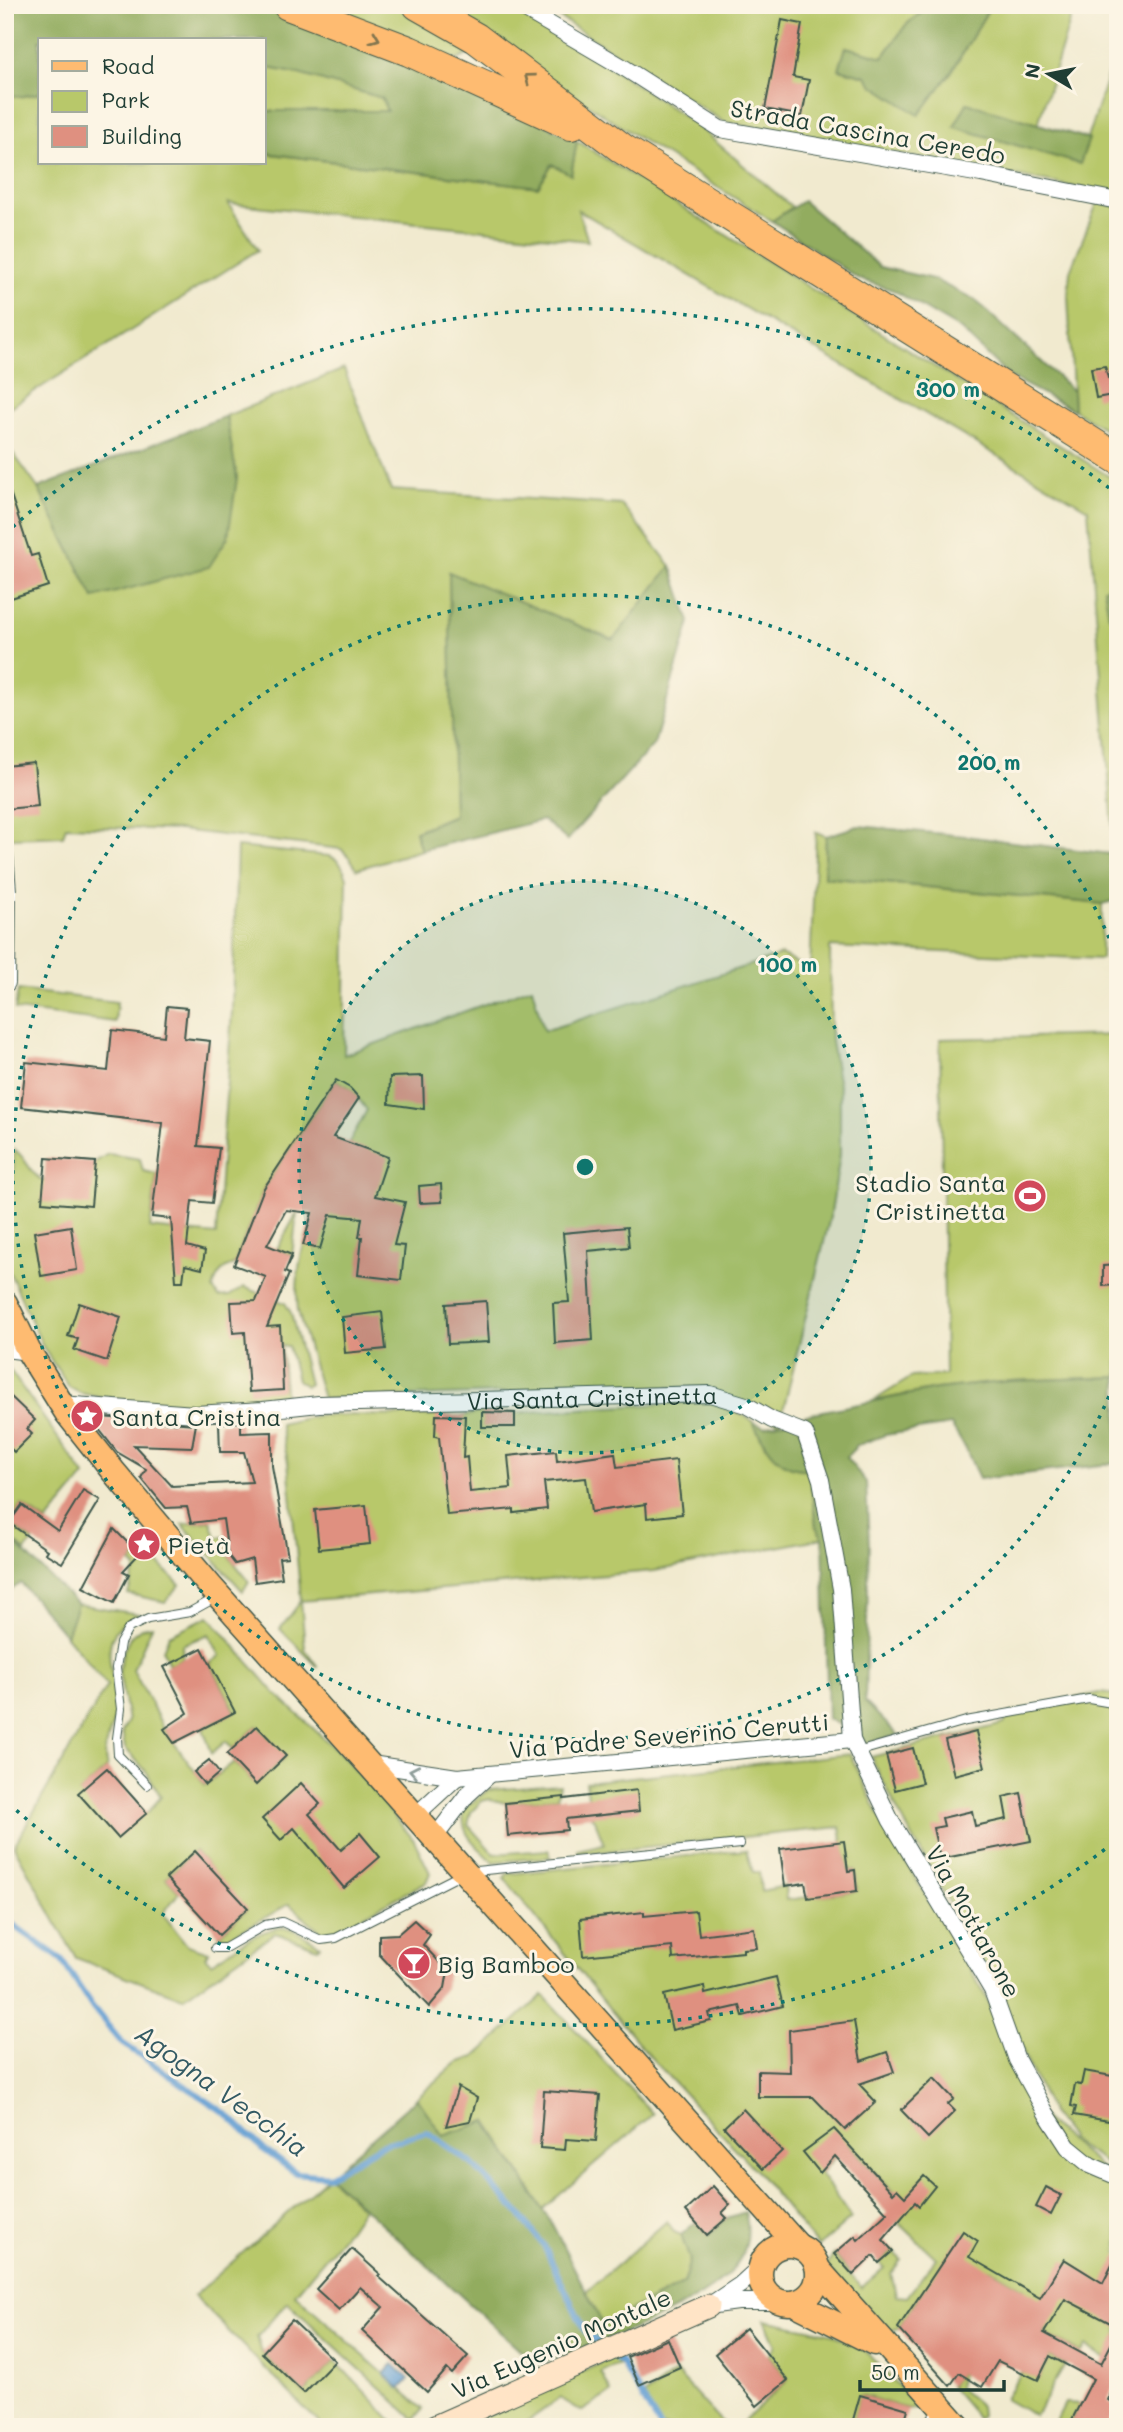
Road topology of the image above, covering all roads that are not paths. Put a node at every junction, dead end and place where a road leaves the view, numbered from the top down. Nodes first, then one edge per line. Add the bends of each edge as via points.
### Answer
1 (288, 5) edge
2 (418, 5) edge
3 (517, 5) edge
4 (623, 149) junction
5 (1118, 201) edge
6 (1118, 458) edge
7 (5, 853) edge
8 (7, 983) edge
9 (5, 1303) edge
10 (17, 1351) edge
11 (61, 1404) junction
12 (219, 1596) junction
13 (1118, 1709) edge
14 (855, 1746) junction
15 (371, 1765) junction
16 (490, 1774) junction
17 (457, 1777) junction
18 (147, 1785) dead end
19 (416, 1815) junction
20 (435, 1837) junction
21 (740, 1844) dead end
22 (466, 1872) junction
23 (215, 1948) dead end
24 (1118, 2177) edge
25 (750, 2192) junction
26 (798, 2246) junction
27 (764, 2261) junction
28 (818, 2269) junction
29 (787, 2302) junction
30 (708, 2306) junction
31 (892, 2354) junction
32 (944, 2421) edge
33 (435, 2427) edge

1 -> 4 highway via 410,51
4 -> 2 highway via 476,38
3 - 5 street, Strada Cascina Ceredo via 720,129
4 - 6 highway
7 - 8 street
9 - 10 main road
10 - 11 main road
11 - 12 main road
11 - 14 street, Via Santa Cristinetta via 195,1414 318,1404 710,1394 746,1405 805,1433 821,1479 841,1589
12 - 15 main road
12 - 18 lane via 190,1612 148,1619 129,1628 120,1643 116,1668 121,1709 118,1755
13 - 14 lane via 1112,1703 1089,1699
14 - 16 street, Via Padre Severino Cerutti
14 - 24 street, Via Mottarone via 891,1821 992,1990 1017,2060 1046,2113 1069,2147 1090,2165
17 -> 15 street, Via Padre Severino Cerutti
15 - 19 main road
16 - 17 street, Via Padre Severino Cerutti
16 - 20 street, Via Padre Severino Cerutti
17 - 19 street
19 - 20 main road
20 - 22 main road
21 - 22 lane
22 - 23 lane via 336,1938 321,1940 282,1922 265,1925 225,1948
22 - 25 main road
25 - 26 main road
25 - 27 main road via 763,2222
26 - 27 main road via 780,2247
26 - 28 main road via 813,2257
27 - 29 main road via 760,2274 764,2287 769,2295
27 - 30 street, Via Eugenio Montale via 740,2285
28 - 29 main road via 813,2291 806,2298
28 - 31 main road
29 - 30 street, Via Eugenio Montale
29 - 31 main road via 854,2331
30 - 33 street, Via Eugenio Montale
31 - 32 main road

